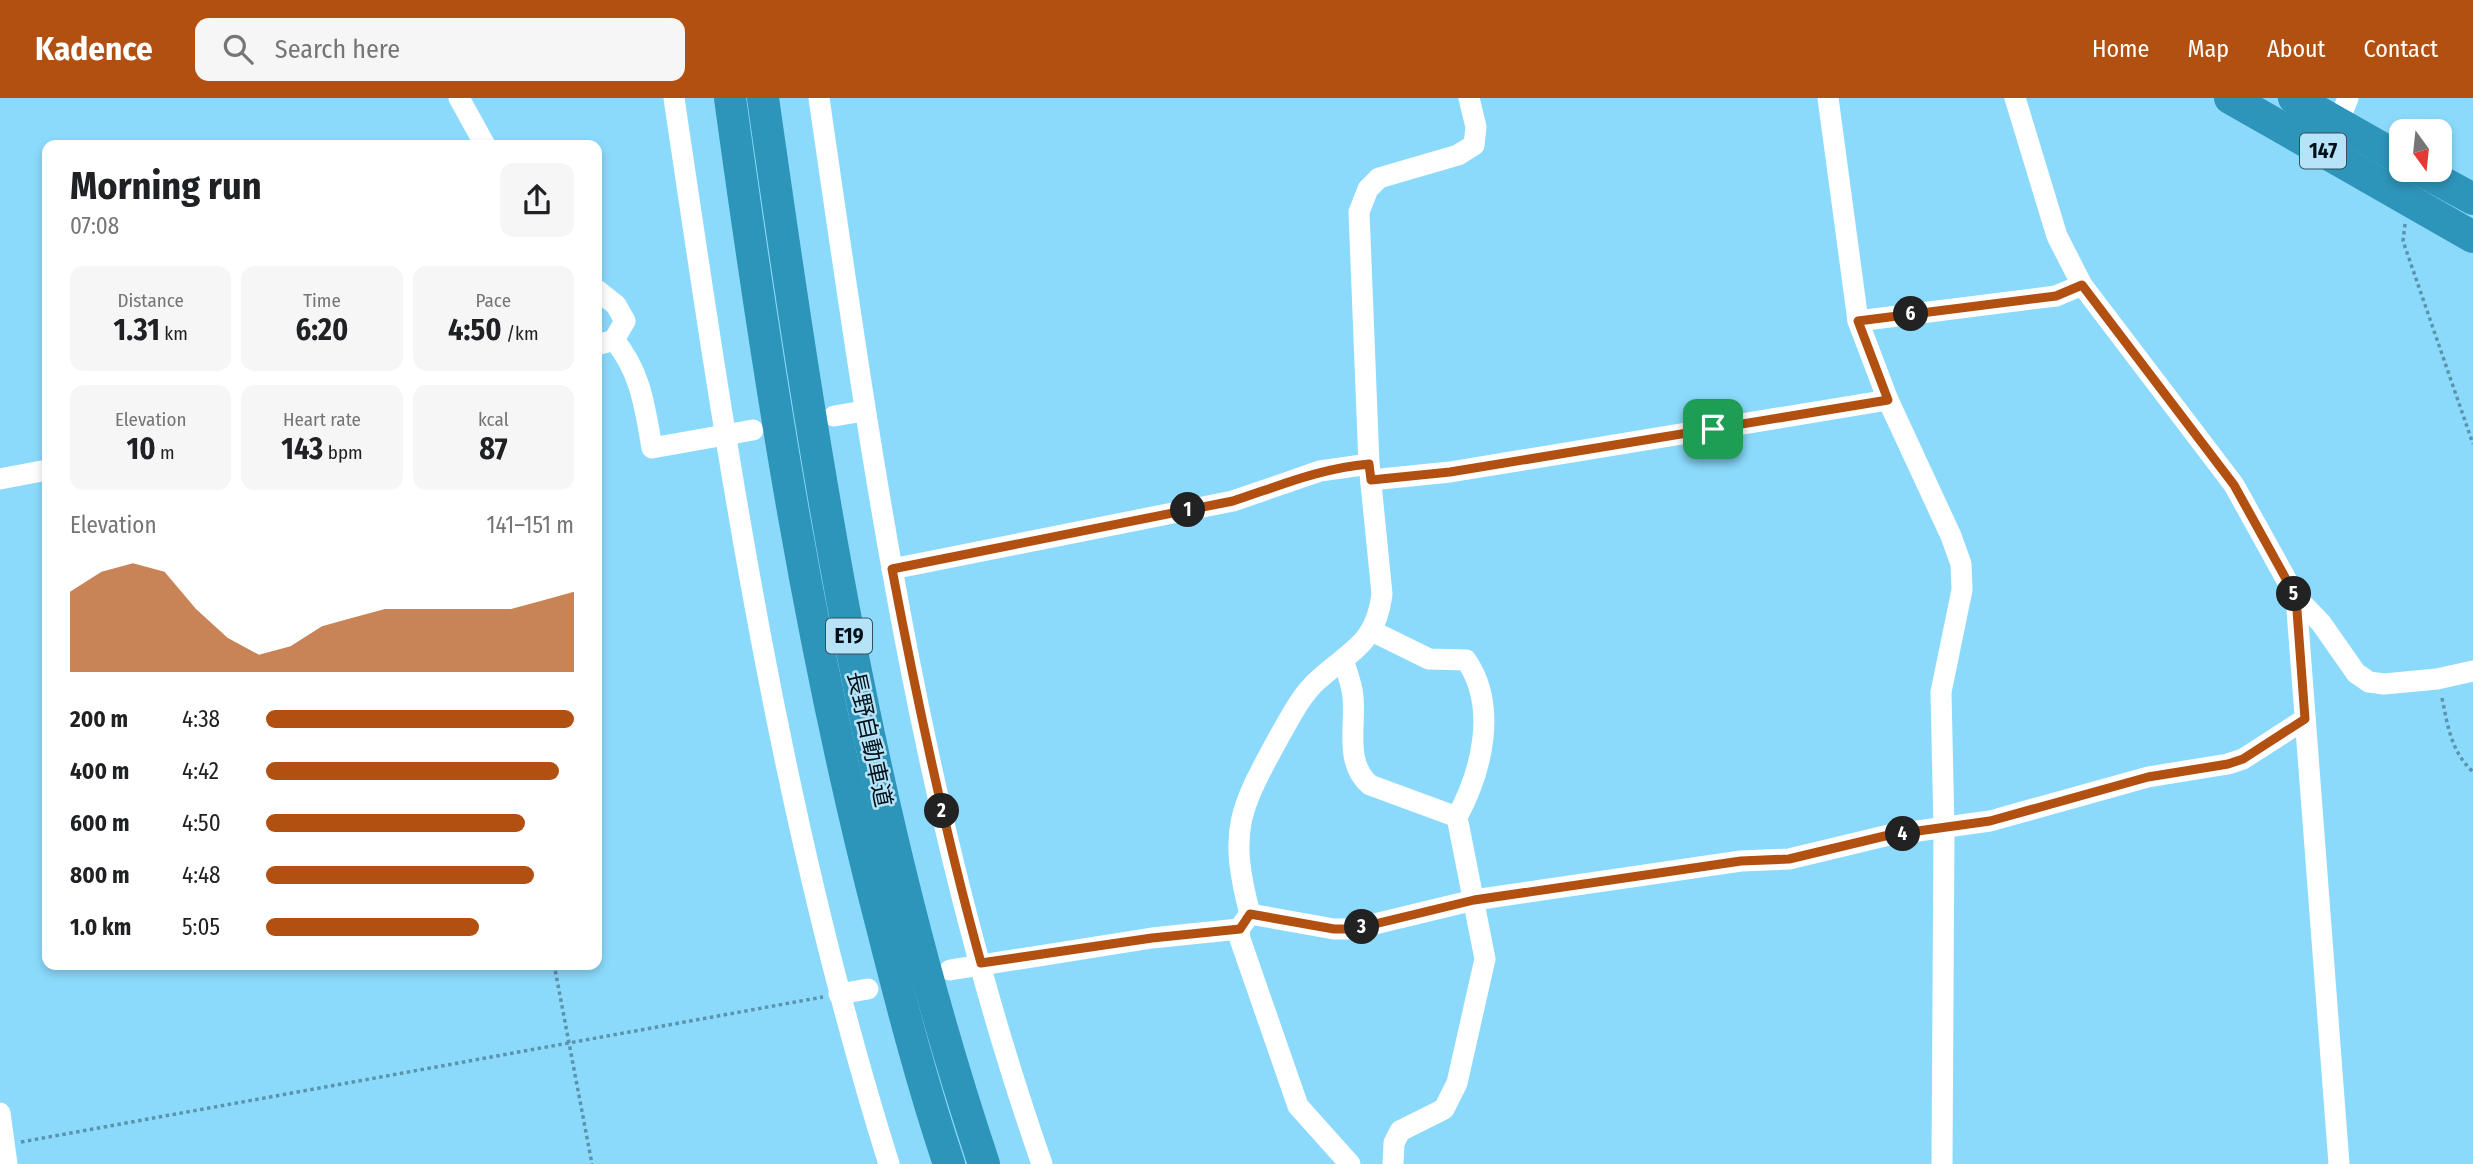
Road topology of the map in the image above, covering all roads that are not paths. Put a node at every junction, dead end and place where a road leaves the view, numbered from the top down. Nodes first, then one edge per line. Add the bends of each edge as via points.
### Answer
1 (459, 98) edge
2 (674, 98) edge
3 (730, 98) edge
4 (763, 98) edge
5 (819, 98) edge
6 (1469, 98) edge
7 (1828, 98) edge
8 (2015, 98) edge
9 (2230, 98) edge
10 (2294, 98) edge
11 (2343, 111) edge
12 (482, 140) edge
13 (2389, 149) edge
14 (2442, 182) edge
15 (2473, 199) edge
16 (2473, 237) edge
17 (2082, 285) junction
18 (602, 294) edge
19 (1858, 321) junction
20 (606, 343) edge
21 (1888, 400) junction
22 (864, 411) junction
23 (834, 416) dead end
24 (753, 430) dead end
25 (724, 437) junction
26 (42, 471) edge
27 (1370, 472) junction
28 (0, 479) edge
29 (892, 569) junction
30 (2296, 597) junction
31 (1372, 631) junction
32 (1343, 660) junction
33 (2473, 671) edge
34 (2305, 719) junction
35 (1457, 817) junction
36 (1944, 830) junction
37 (1474, 900) junction
38 (1245, 921) junction
39 (981, 963) junction
40 (950, 970) dead end
41 (868, 989) dead end
42 (839, 994) junction
43 (0, 1113) edge
44 (5, 1155) edge
45 (888, 1164) edge
46 (949, 1164) edge
47 (984, 1164) edge
48 (1042, 1164) edge
49 (1350, 1164) edge
50 (1393, 1164) edge
51 (1942, 1164) edge
52 (2339, 1164) edge

1 - 12 street
2 - 25 street
3 - 46 highway, 長野自動車道 / E19 via 754,278 825,688 872,889
4 - 47 highway, 長野自動車道 / E19 via 828,527 857,680 930,990
5 - 22 street
6 - 27 street via 1476,127 1474,145 1458,155 1379,178 1368,189 1359,212
7 - 19 street
8 - 17 street via 2057,236
9 - 16 highway, 147
10 - 11 highway, 147
11 - 13 highway, 147
14 - 15 highway
17 - 19 street via 2056,296
17 - 30 street via 2234,485
18 - 20 street via 623,313 624,327
19 - 21 street
20 - 25 street via 628,356 639,381 652,448
21 - 27 street via 1450,472
21 - 36 street via 1961,564 1962,590 1941,692
22 - 23 street
22 - 29 street
24 - 25 street
25 - 42 street via 773,703
26 - 28 street
27 - 29 street via 1320,471 1233,501
27 - 31 street via 1382,594
29 - 39 street via 926,737
30 - 33 street via 2321,623 2356,673 2369,682 2437,679
30 - 34 street
31 - 32 street via 1360,648
31 - 35 street via 1429,659 1466,660 1475,673 1484,724 1476,774
32 - 35 street via 1352,685 1351,743 1360,777 1370,785
32 - 38 street via 1316,681 1295,709 1249,792 1238,843
34 - 36 street via 2228,764 2148,777 2025,813
34 - 52 street
35 - 37 street
36 - 37 street via 1889,835 1789,859 1741,861
36 - 51 street
37 - 38 street via 1354,929
37 - 50 street via 1485,959 1457,1083 1444,1109 1399,1131
38 - 39 street
38 - 49 street via 1240,939 1298,1106
39 - 40 street
39 - 48 street
41 - 42 street
42 - 45 street
43 - 44 street

